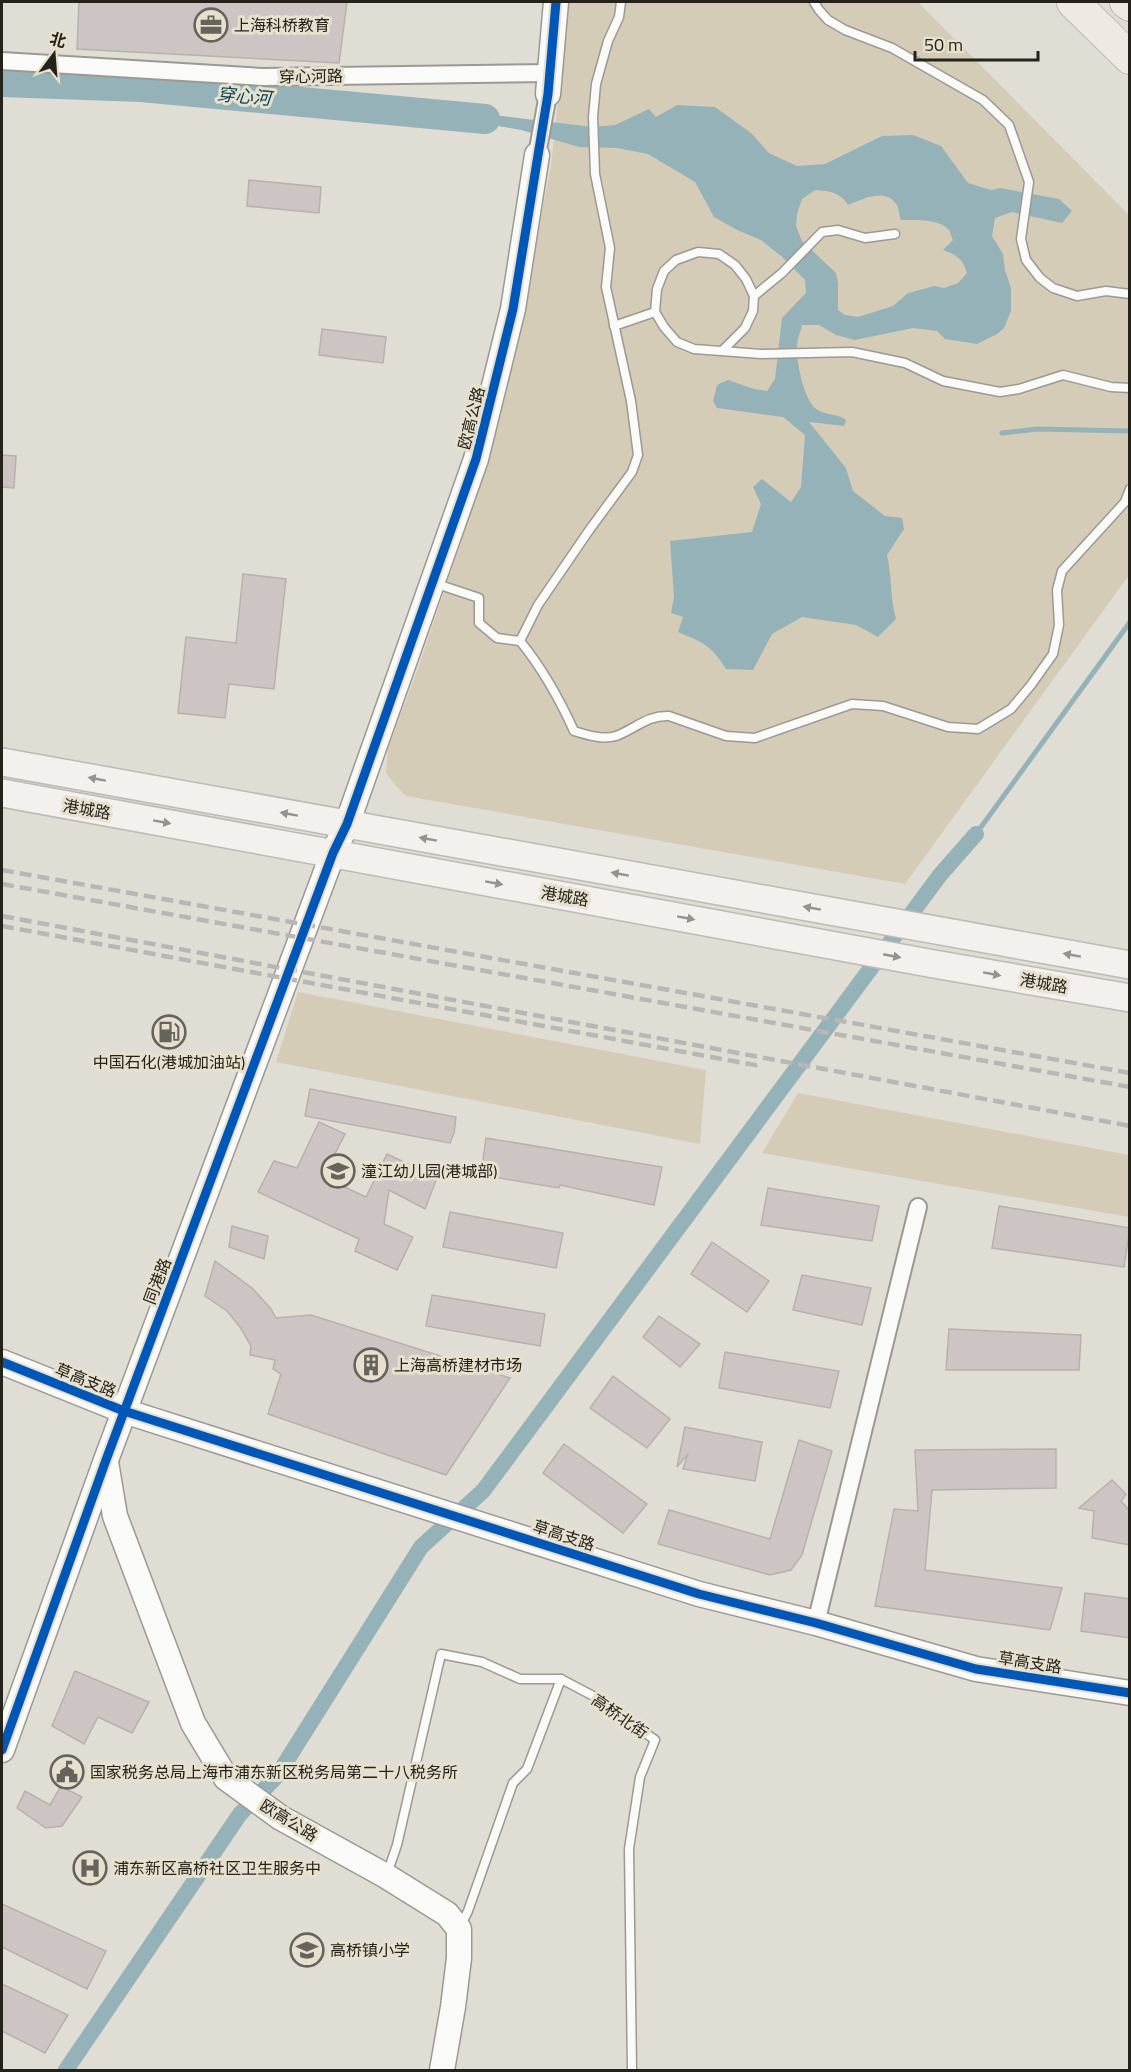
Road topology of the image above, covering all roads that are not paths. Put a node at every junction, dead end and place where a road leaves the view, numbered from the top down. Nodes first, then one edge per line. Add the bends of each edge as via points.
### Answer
1 (556, 2) edge
2 (621, 2) edge
3 (814, 2) edge
4 (1073, 2) edge
5 (1126, 2) edge
6 (1130, 5) edge
7 (1130, 58) edge
8 (2, 61) edge
9 (549, 83) junction
10 (537, 155) joint
11 (896, 234) dead end
12 (1130, 294) edge
13 (754, 296) junction
14 (655, 312) junction
15 (614, 326) junction
16 (722, 351) junction
17 (1130, 388) edge
18 (1130, 489) edge
19 (432, 583) junction
20 (520, 641) junction
21 (2, 762) edge
22 (2, 793) edge
23 (347, 824) junction
24 (333, 854) junction
25 (1130, 965) edge
26 (1130, 998) edge
27 (918, 1207) dead end
28 (2, 1362) edge
29 (124, 1411) junction
30 (106, 1460) junction
31 (816, 1623) junction
32 (561, 1679) junction
33 (1130, 1693) edge
34 (2, 1750) edge
35 (386, 1876) junction
36 (459, 1929) junction
37 (442, 2070) edge
38 (632, 2070) edge

1 - 9 street, 欧高公路
2 - 15 lane via 596,84 593,117 595,174 610,248 606,287
3 - 12 lane via 828,20 892,48 983,100 1009,125 1029,182 1021,239 1026,260 1040,278 1053,288 1077,296 1106,291
4 - 7 highway
5 - 6 highway
8 - 9 street, 穿心河路 via 263,77
9 - 10 street, 欧高公路
10 - 19 street, 欧高公路 via 513,309 476,459
11 - 13 lane via 865,238 838,230 822,232
13 - 14 lane via 735,265 719,254 698,252 676,260 664,270
13 - 16 lane via 753,311 745,328
14 - 15 lane
14 - 16 lane via 676,342 694,349
15 - 20 lane via 638,455 632,472 538,605
16 - 17 lane via 852,352 905,363 943,381 1000,392 1063,375
18 - 20 lane via 1125,502 1062,571 1053,654 1011,709 978,729 948,727 883,706 852,704 755,738 726,736 660,715 615,736 594,737 574,731 557,694
19 - 20 lane via 479,598 478,623 496,638
19 - 23 street, 欧高公路
23 -> 21 main road, 港城路
22 -> 24 main road, 港城路
23 - 24 street, 同港路
25 -> 23 main road, 港城路
24 -> 26 main road, 港城路
24 - 29 street, 同港路
27 - 31 street
28 - 29 street, 草高支路
29 - 30 street, 同港路
29 - 31 street, 草高支路 via 699,1594
30 - 34 street, 同港路
30 - 35 street, 欧高公路 via 115,1516 194,1723 226,1778 281,1818
31 - 33 street, 草高支路 via 976,1669
32 - 35 lane via 520,1679 482,1662 441,1654 397,1845
32 - 36 lane via 527,1769 513,1783
32 - 38 lane, 高桥北街 via 598,1699 655,1740 640,1777 629,1849
35 - 36 street, 欧高公路 via 447,1914
36 - 37 street via 459,1958

